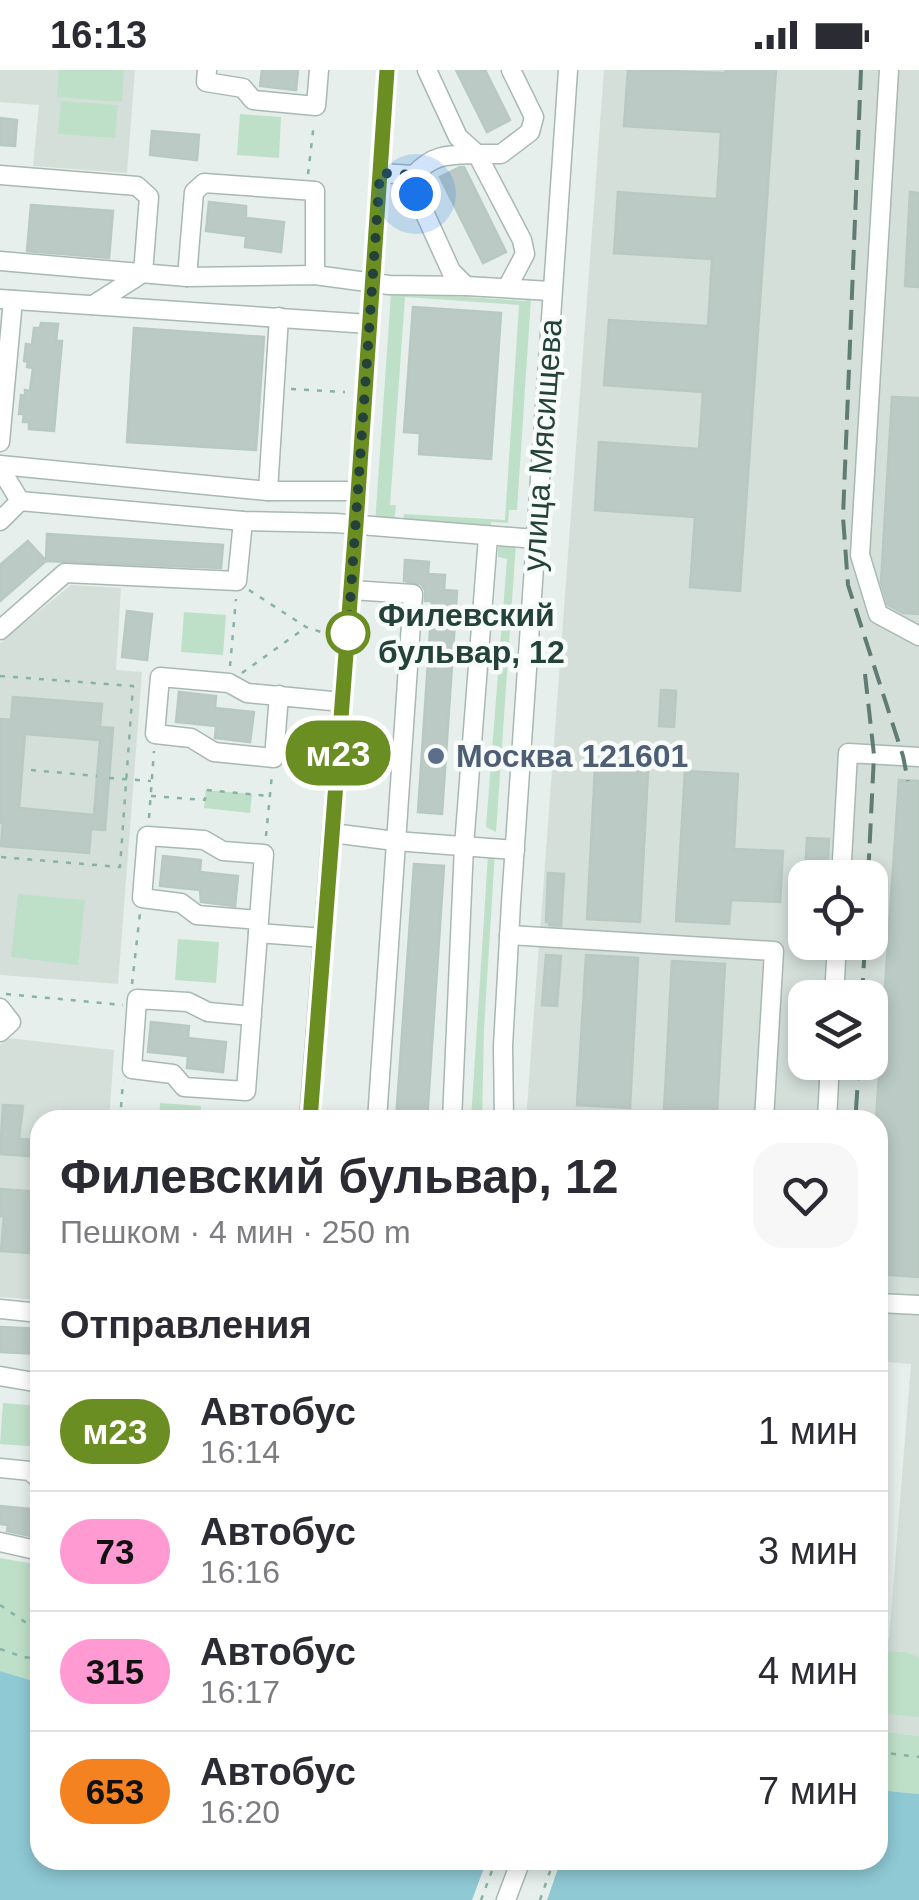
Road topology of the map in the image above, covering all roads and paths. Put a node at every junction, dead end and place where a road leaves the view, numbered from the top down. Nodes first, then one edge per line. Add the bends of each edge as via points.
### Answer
1 (207, 70) edge
2 (319, 70) edge
3 (386, 70) edge
4 (428, 70) edge
5 (512, 70) edge
6 (568, 70) edge
7 (888, 70) edge
8 (316, 106) junction
9 (477, 154) junction
10 (380, 173) junction
11 (0, 175) edge
12 (414, 175) junction
13 (306, 190) junction
14 (0, 261) edge
15 (143, 273) junction
16 (315, 275) junction
17 (186, 277) junction
18 (372, 283) junction
19 (466, 286) junction
20 (507, 288) junction
21 (552, 291) junction
22 (6, 300) edge
23 (92, 305) junction
24 (279, 318) junction
25 (369, 324) junction
26 (275, 388) junction
27 (344, 392) dead end
28 (0, 442) edge
29 (0, 466) edge
30 (268, 490) junction
31 (358, 492) junction
32 (20, 502) junction
33 (0, 521) edge
34 (242, 521) junction
35 (356, 524) junction
36 (488, 536) junction
37 (536, 539) junction
38 (237, 582) junction
39 (351, 590) junction
40 (306, 627) junction
41 (0, 630) edge
42 (327, 634) dead end
43 (919, 636) edge
44 (0, 676) edge
45 (229, 683) junction
46 (280, 695) junction
47 (342, 702) junction
48 (155, 734) junction
49 (919, 757) edge
50 (274, 758) junction
51 (31, 770) dead end
52 (97, 776) dead end
53 (109, 778) dead end
54 (126, 779) junction
55 (152, 781) junction
56 (151, 796) junction
57 (270, 796) junction
58 (332, 833) junction
59 (147, 836) junction
60 (395, 841) junction
61 (464, 846) junction
62 (515, 850) junction
63 (264, 854) junction
64 (0, 858) edge
65 (842, 860) edge
66 (142, 898) junction
67 (259, 927) junction
68 (510, 935) junction
69 (324, 938) junction
70 (132, 988) dead end
71 (0, 993) edge
72 (130, 1006) dead end
73 (0, 1008) edge
74 (252, 1016) junction
75 (0, 1032) edge
76 (829, 1080) edge
77 (123, 1082) dead end
78 (121, 1110) edge
79 (311, 1110) edge
80 (378, 1110) edge
81 (452, 1110) edge
82 (504, 1110) edge
83 (765, 1110) edge
84 (827, 1110) edge
85 (888, 1304) edge
86 (919, 1306) edge
87 (0, 1310) edge
88 (30, 1312) edge
89 (0, 1376) edge
90 (30, 1381) edge
91 (0, 1468) edge
92 (30, 1471) edge
93 (0, 1542) edge
94 (30, 1549) edge
95 (0, 1605) edge
96 (30, 1624) edge
97 (0, 1648) edge
98 (30, 1657) edge
99 (888, 1753) edge
100 (919, 1757) edge
101 (492, 1870) edge
102 (517, 1870) edge
103 (550, 1870) edge
104 (481, 1900) edge
105 (506, 1900) edge
106 (540, 1900) edge

1 - 8 street via 206,82 243,88 253,100
2 - 8 street
3 - 10 street
4 - 9 street via 458,137
5 - 9 street via 534,117 530,132 500,154
6 - 21 street, улица Мясищева
7 - 43 street via 860,556 878,614
8 - 13 path
9 - 12 street via 444,155
9 - 20 street via 522,240 525,254
10 - 12 street
10 - 18 street
11 - 15 street via 138,186 150,197
12 - 19 street via 451,271
13 - 16 street via 315,191
13 - 17 street via 204,183 194,192
14 - 15 street
15 - 17 street
15 - 23 street
16 - 17 street
16 - 18 street
18 - 19 street
18 - 25 street
19 - 20 street
20 - 21 street
21 - 37 street, улица Мясищева
22 - 23 street
22 - 28 street
23 - 24 street
24 - 25 street
24 - 26 street
25 - 31 street
26 - 27 path
26 - 30 street
29 - 30 street
29 - 32 street
30 - 31 street
31 - 35 street
32 - 33 street
32 - 34 street
34 - 35 street
34 - 38 street
35 - 36 street
35 - 39 street
36 - 37 street
36 - 61 street
37 - 62 street, улица Мясищева
38 - 40 path
38 - 41 street via 66,573
38 - 45 path
39 - 47 street
39 - 60 street via 413,594
40 - 42 path
40 - 45 path
44 - 54 path via 132,686
45 - 46 street via 247,693
45 - 48 street via 160,677
46 - 47 street
46 - 50 street
47 - 58 street
48 - 50 street via 191,738 214,752
48 - 55 path
49 - 65 street via 848,753
50 - 57 path
51 - 52 path
53 - 54 path
54 - 55 path
54 - 64 path via 120,867
55 - 56 path
56 - 57 path via 205,800 206,790
56 - 59 path
57 - 63 path
58 - 60 street
58 - 69 street
59 - 63 street
59 - 66 street
60 - 61 street
60 - 80 street
61 - 62 street
61 - 81 street
62 - 68 street, улица Мясищева
63 - 67 street
66 - 67 street
66 - 70 path
67 - 69 street
67 - 74 street
68 - 82 street, улица Мясищева
68 - 83 street via 774,952
69 - 79 street
71 - 72 path
73 - 75 street via 11,1022
74 - 74 street via 137,999 132,1069 172,1074 184,1086 246,1091
76 - 84 street
77 - 78 path
85 - 86 street
87 - 88 street
89 - 90 street
91 - 92 street
93 - 94 street
95 - 96 path
97 - 98 path
99 - 100 path
101 - 104 path
102 - 105 street
103 - 106 path

